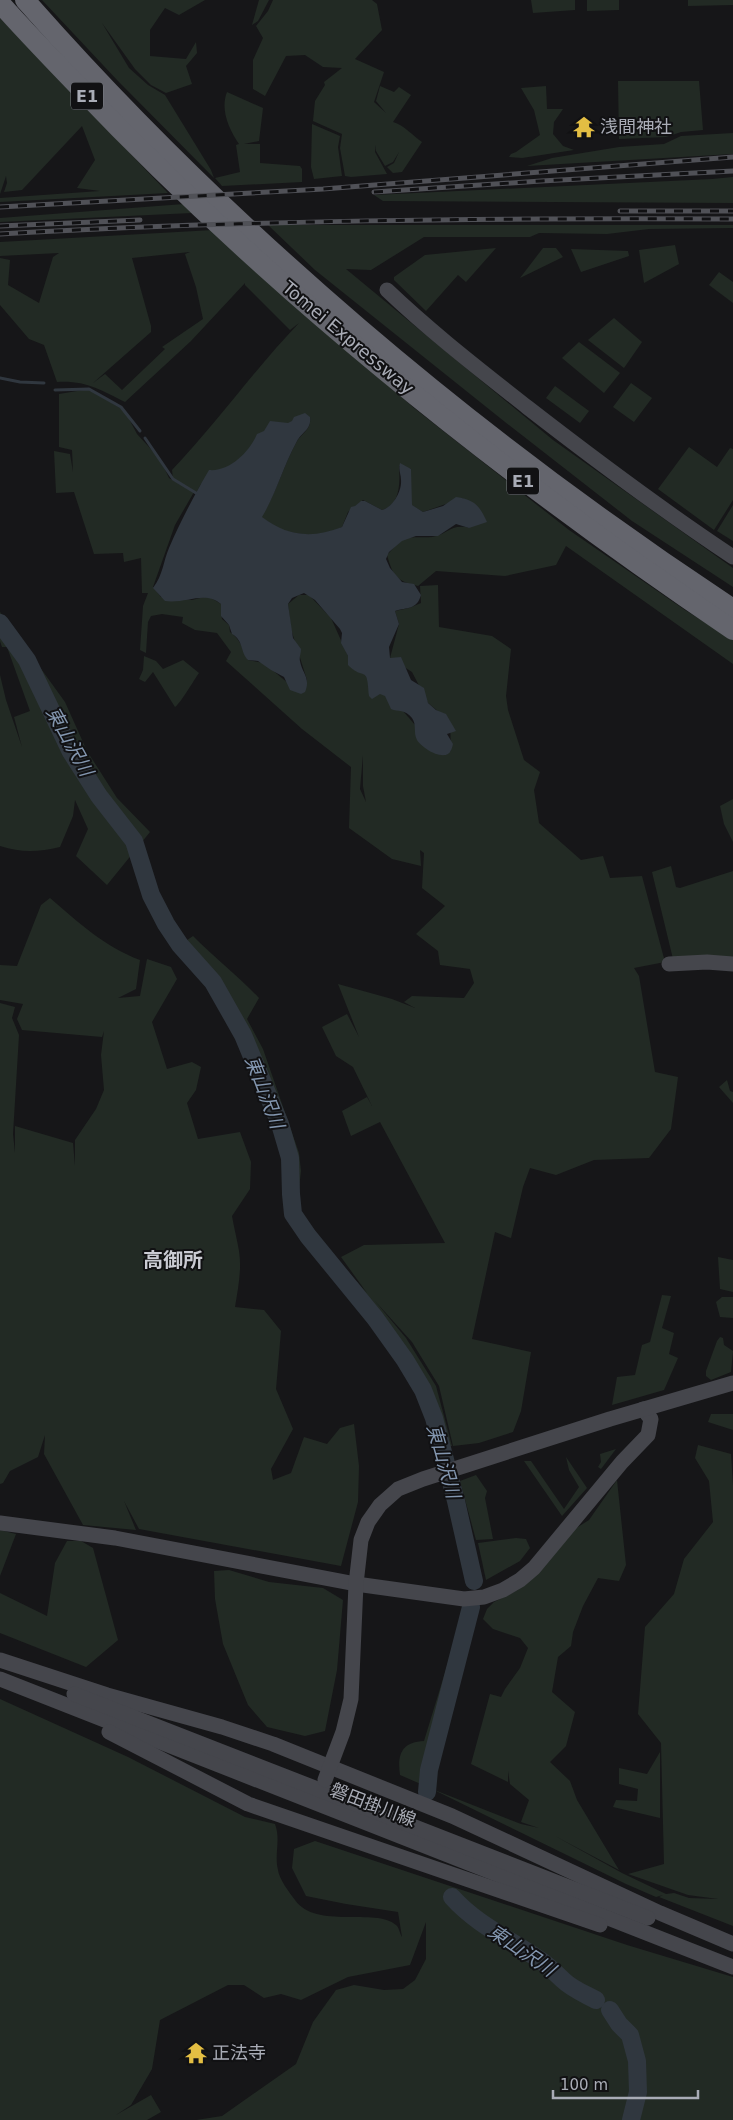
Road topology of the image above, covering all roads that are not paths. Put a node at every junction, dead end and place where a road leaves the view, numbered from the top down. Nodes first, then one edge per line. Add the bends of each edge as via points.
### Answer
1 (25, 0) edge
2 (0, 3) edge
3 (387, 290) dead end
4 (331, 314) junction
5 (733, 557) edge
6 (733, 609) edge
7 (733, 630) edge
8 (669, 964) dead end
9 (733, 964) edge
10 (733, 1383) edge
11 (643, 1409) junction
12 (0, 1523) edge
13 (356, 1584) junction
14 (0, 1660) edge
15 (0, 1665) edge
16 (0, 1679) edge
17 (0, 1687) edge
18 (328, 1774) junction
19 (733, 1944) edge
20 (733, 1951) edge
21 (733, 1967) edge

1 - 4 highway, Tomei Expressway / E1 via 111,94
2 - 4 highway, Tomei Expressway / E1 via 176,186
3 - 5 main road via 420,322 575,444 676,520
4 - 6 highway, Tomei Expressway / E1 via 519,458 654,557
4 - 7 highway, Tomei Expressway / E1 via 366,356 500,464
8 - 9 main road
10 - 11 main road
11 - 13 main road via 398,1489 368,1522 361,1540
11 - 13 main road via 651,1419 648,1435 534,1568 520,1580 484,1597 464,1599
12 - 13 main road via 115,1538
13 - 18 main road via 351,1699
14 - 18 main road via 273,1744
15 - 20 main road, 磐田掛川線
16 - 21 main road, 磐田掛川線
17 - 21 main road via 134,1743 248,1804 509,1895
18 - 19 main road via 452,1816

